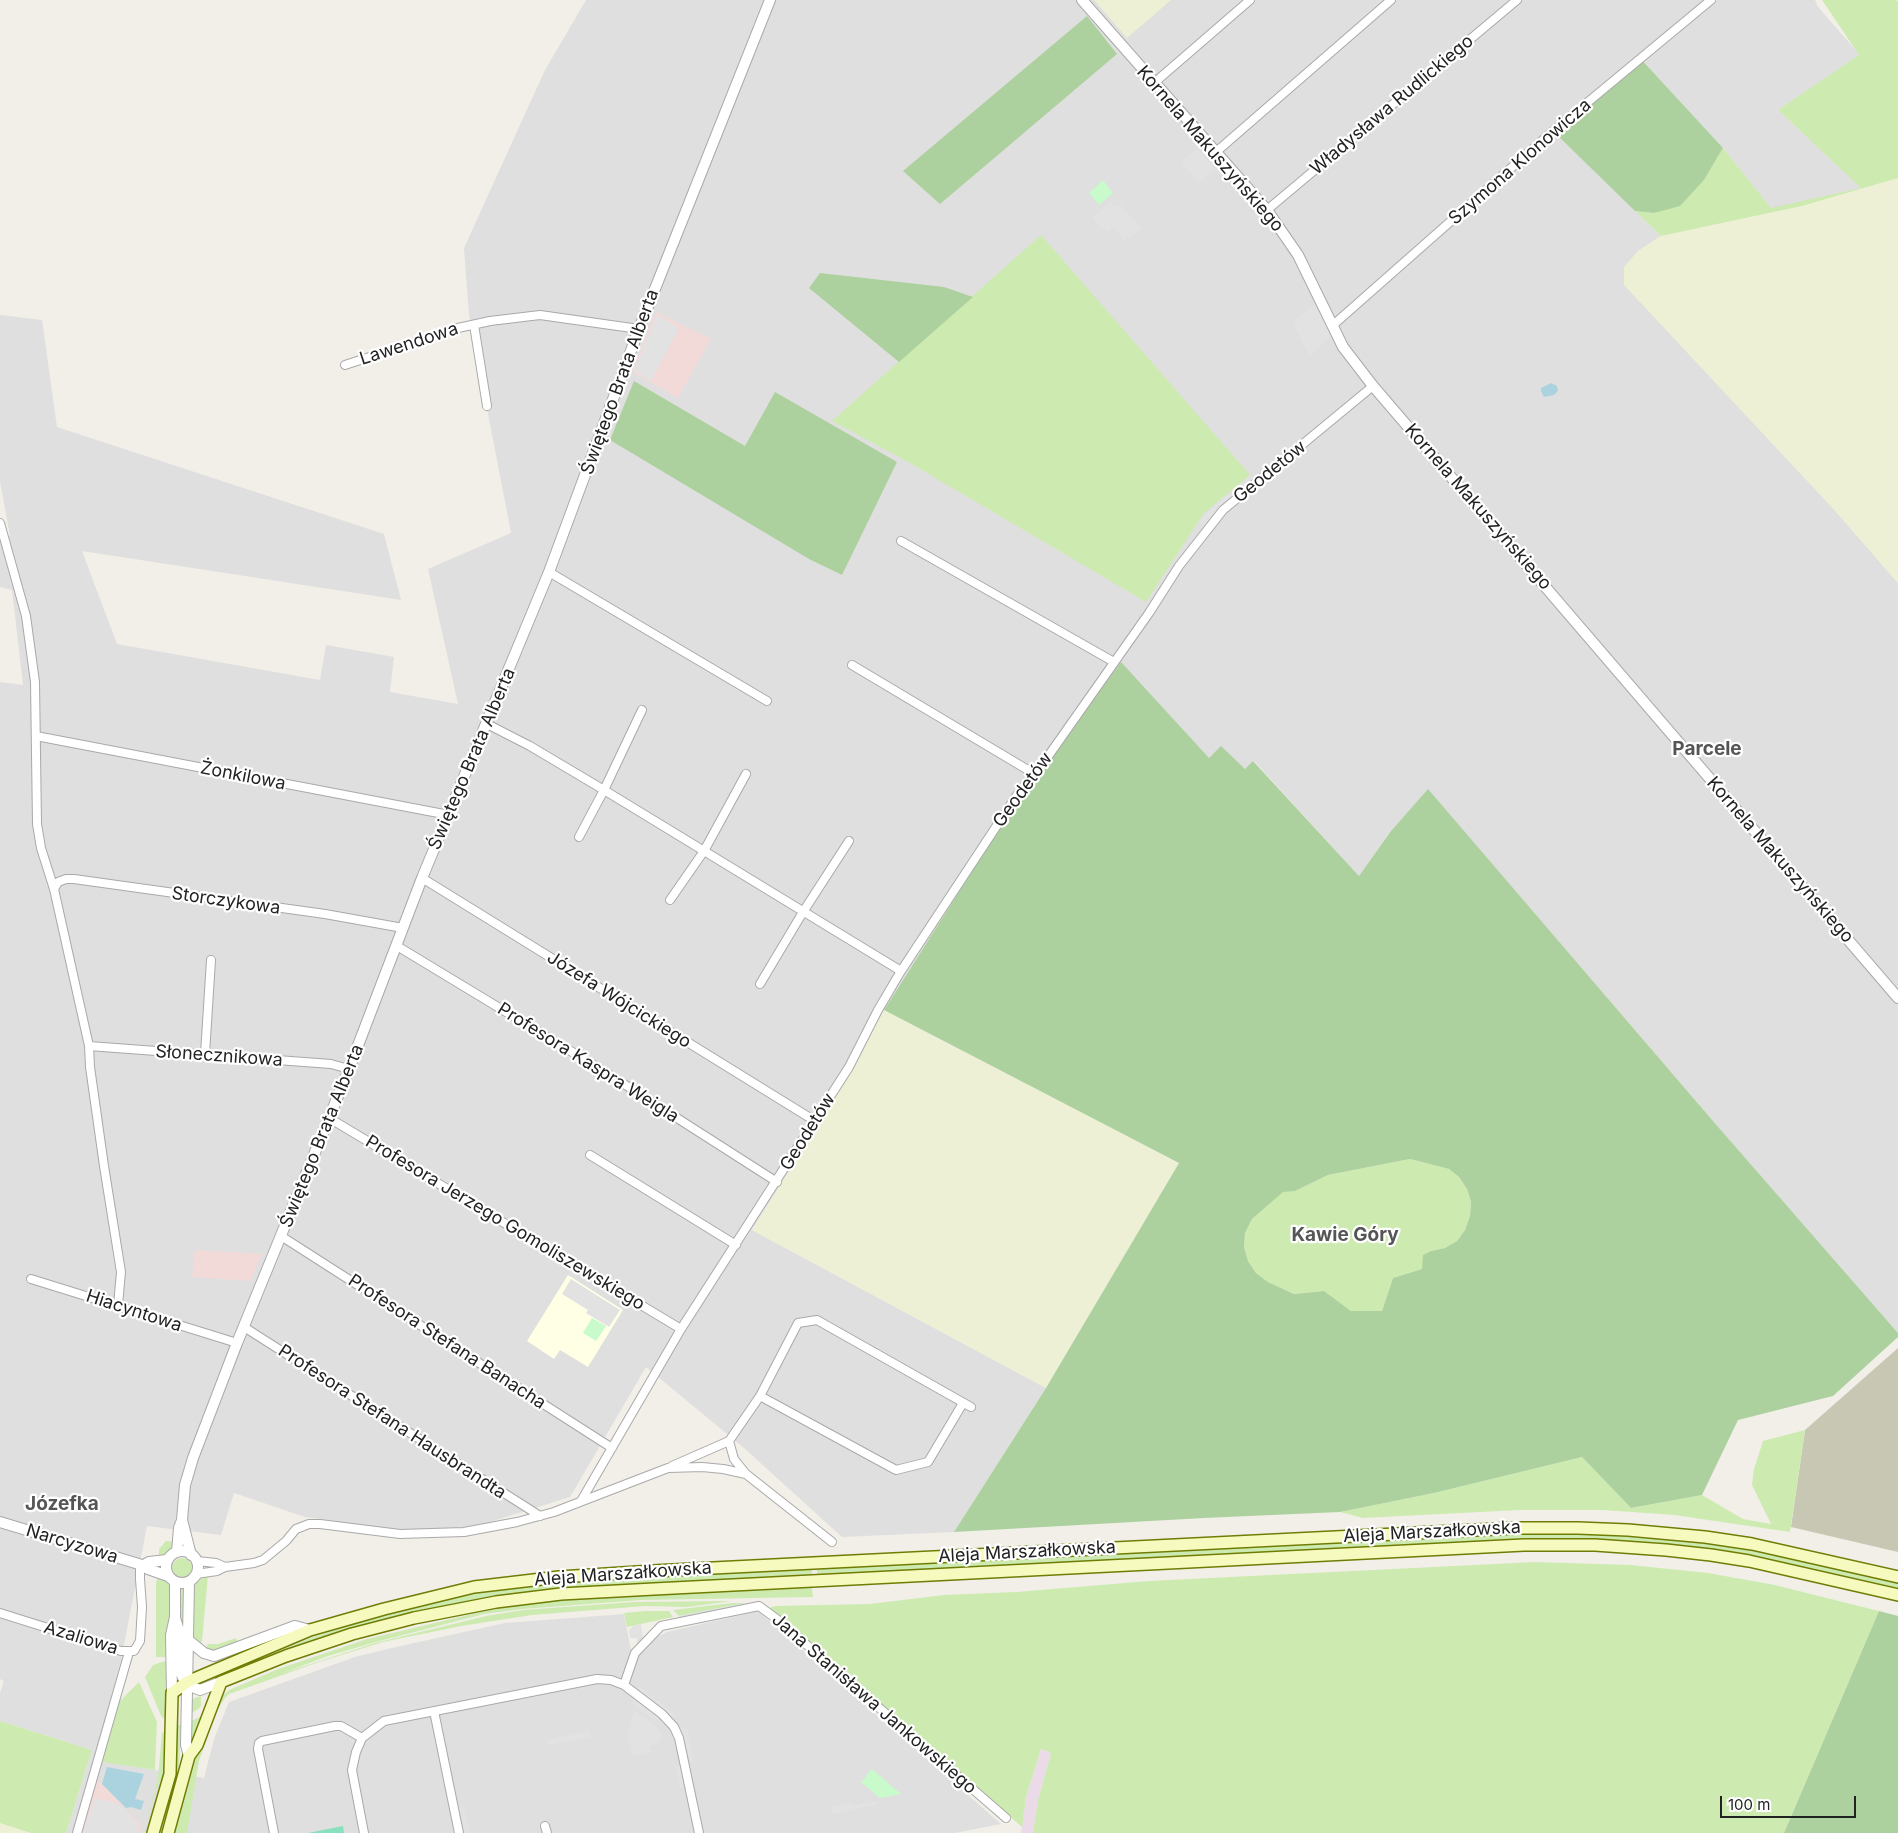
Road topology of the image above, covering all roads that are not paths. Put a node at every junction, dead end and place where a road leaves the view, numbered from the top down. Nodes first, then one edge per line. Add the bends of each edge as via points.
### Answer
1 (770, 0) edge
2 (1082, 0) edge
3 (1250, 0) edge
4 (1391, 0) edge
5 (1517, 0) edge
6 (1711, 0) edge
7 (1154, 83) junction
8 (1216, 152) junction
9 (1267, 210) junction
10 (474, 325) junction
11 (1332, 326) junction
12 (639, 328) junction
13 (345, 365) dead end
14 (1373, 386) junction
15 (487, 406) dead end
16 (0, 523) edge
17 (901, 541) dead end
18 (549, 572) junction
19 (1114, 662) junction
20 (852, 666) dead end
21 (767, 701) dead end
22 (642, 710) dead end
23 (487, 724) junction
24 (36, 736) junction
25 (1033, 773) junction
26 (746, 774) dead end
27 (604, 790) junction
28 (449, 815) junction
29 (579, 837) dead end
30 (849, 841) dead end
31 (704, 851) junction
32 (422, 878) junction
33 (54, 889) junction
34 (670, 900) dead end
35 (803, 912) junction
36 (403, 928) junction
37 (397, 946) junction
38 (211, 960) dead end
39 (901, 971) junction
40 (760, 984) dead end
41 (1898, 998) edge
42 (89, 1046) junction
43 (205, 1054) junction
44 (349, 1069) junction
45 (329, 1118) junction
46 (815, 1121) junction
47 (590, 1155) dead end
48 (777, 1182) junction
49 (282, 1236) junction
50 (736, 1245) junction
51 (31, 1279) dead end
52 (118, 1305) junction
53 (244, 1327) junction
54 (681, 1329) junction
55 (237, 1344) junction
56 (760, 1396) junction
57 (963, 1403) junction
58 (971, 1407) dead end
59 (729, 1441) junction
60 (612, 1448) junction
61 (668, 1468) junction
62 (746, 1474) junction
63 (581, 1501) junction
64 (540, 1516) junction
65 (182, 1520) junction
66 (0, 1522) edge
67 (832, 1542) dead end
68 (177, 1552) junction
69 (194, 1558) junction
70 (167, 1560) junction
71 (142, 1565) junction
72 (224, 1567) junction
73 (1898, 1577) edge
74 (193, 1578) junction
75 (172, 1579) junction
76 (1898, 1594) edge
77 (0, 1614) edge
78 (175, 1617) junction
79 (310, 1630) junction
80 (188, 1640) junction
81 (130, 1652) junction
82 (187, 1682) junction
83 (222, 1682) junction
84 (624, 1685) junction
85 (172, 1693) junction
86 (434, 1711) junction
87 (362, 1738) junction
88 (189, 1756) junction
89 (1006, 1818) dead end
90 (77, 1833) edge
91 (153, 1833) edge
92 (168, 1833) edge
93 (274, 1833) edge
94 (364, 1833) edge
95 (460, 1833) edge
96 (699, 1833) edge

1 - 12 street, Świętego Brata Alberta
2 - 7 street, Kornela Makuszyńskiego
3 - 7 street
4 - 8 street
5 - 9 street, Władysława Rudlickiego
6 - 11 street, Szymona Klonowicza via 1553,131
7 - 8 street, Kornela Makuszyńskiego
8 - 9 street, Kornela Makuszyńskiego
9 - 11 street, Kornela Makuszyńskiego via 1298,255
10 - 12 street, Lawendowa via 540,315
10 - 13 street, Lawendowa
10 - 15 street, Lawendowa
11 - 14 street, Kornela Makuszyńskiego via 1350,358
12 - 18 street, Świętego Brata Alberta
14 - 19 street, Geodetów via 1223,510 1179,566
14 - 41 street, Kornela Makuszyńskiego
16 - 24 street via 26,616 33,661
17 - 19 street
18 - 21 street
18 - 23 street, Świętego Brata Alberta
19 - 25 street, Geodetów
20 - 25 street
22 - 27 street
23 - 27 street
23 - 28 street, Świętego Brata Alberta
24 - 28 street, Żonkilowa
24 - 33 street via 37,824
25 - 39 street, Geodetów
26 - 31 street
27 - 29 street
27 - 31 street
28 - 32 street, Świętego Brata Alberta
30 - 35 street
31 - 34 street
31 - 35 street
32 - 36 street, Świętego Brata Alberta
32 - 46 street, Józefa Wójcickiego
33 - 36 street, Storczykowa via 58,882 74,879
33 - 42 street
35 - 39 street
35 - 40 street
36 - 37 street, Świętego Brata Alberta
37 - 44 street, Świętego Brata Alberta
37 - 48 street, Profesora Kaspra Weigla via 602,1070
38 - 43 street
39 - 46 street, Geodetów via 849,1068
42 - 43 street, Słonecznikowa
42 - 52 street via 121,1272
43 - 44 street, Słonecznikowa via 331,1064
44 - 45 street, Świętego Brata Alberta
45 - 49 street, Świętego Brata Alberta
45 - 54 street, Profesora Jerzego Gomoliszewskiego
46 - 48 street, Geodetów
47 - 50 street
48 - 50 street, Geodetów
49 - 53 street, Świętego Brata Alberta
49 - 60 street, Profesora Stefana Banacha
50 - 54 street, Geodetów
51 - 52 street, Hiacyntowa
52 - 55 street, Hiacyntowa
53 - 55 street, Świętego Brata Alberta
53 - 64 street, Profesora Stefana Hausbrandta
54 - 60 street, Geodetów
55 - 65 street, Świętego Brata Alberta via 192,1458
56 - 57 street via 896,1470 928,1462
56 - 57 street via 798,1323 817,1320
56 - 59 street
57 - 58 street
59 - 61 street
59 - 62 street via 734,1459
60 - 63 street, Geodetów
61 - 62 street via 723,1468
61 - 63 street
62 - 67 street
63 - 64 street
64 - 72 street via 444,1534 400,1534 309,1524 296,1529 263,1560
65 - 68 street, Świętego Brata Alberta
65 - 69 street, Świętego Brata Alberta
66 - 71 street, Narcyzowa
68 - 69 street via 187,1552
68 - 70 street
69 - 72 street
69 - 74 street
70 - 71 street, Narcyzowa
70 - 75 street via 165,1565
71 - 75 street, Narcyzowa
71 - 81 street, Azaliowa via 140,1641 136,1650
72 - 74 street
73 - 79 main road, Aleja Marszałkowska via 1752,1544 1705,1537 1628,1530 1516,1528 559,1577 474,1587
74 - 75 street via 182,1584
74 - 80 street
75 - 78 street
76 - 83 main road, Aleja Marszałkowska via 1710,1555 1577,1545 654,1589 561,1594 444,1611 352,1634
77 - 81 street, Azaliowa
78 - 82 street via 180,1634 180,1670
78 - 85 street via 171,1635
79 - 80 street via 295,1626 214,1656 204,1653
79 - 82 main road, Aleja Marszałkowska
80 - 82 street
81 - 90 street
82 - 83 street via 200,1690
82 - 85 main road, Aleja Marszałkowska
82 - 88 street via 186,1745
83 - 88 main road via 197,1745
84 - 86 street via 597,1679
84 - 89 street, Jana Stanisława Jankowskiego via 635,1653 661,1626 759,1606
84 - 96 street via 674,1727 681,1744
85 - 91 main road via 170,1774
86 - 87 street via 384,1722
86 - 95 street
87 - 93 street via 341,1726 334,1726 259,1743
87 - 94 street via 352,1770
88 - 92 main road

